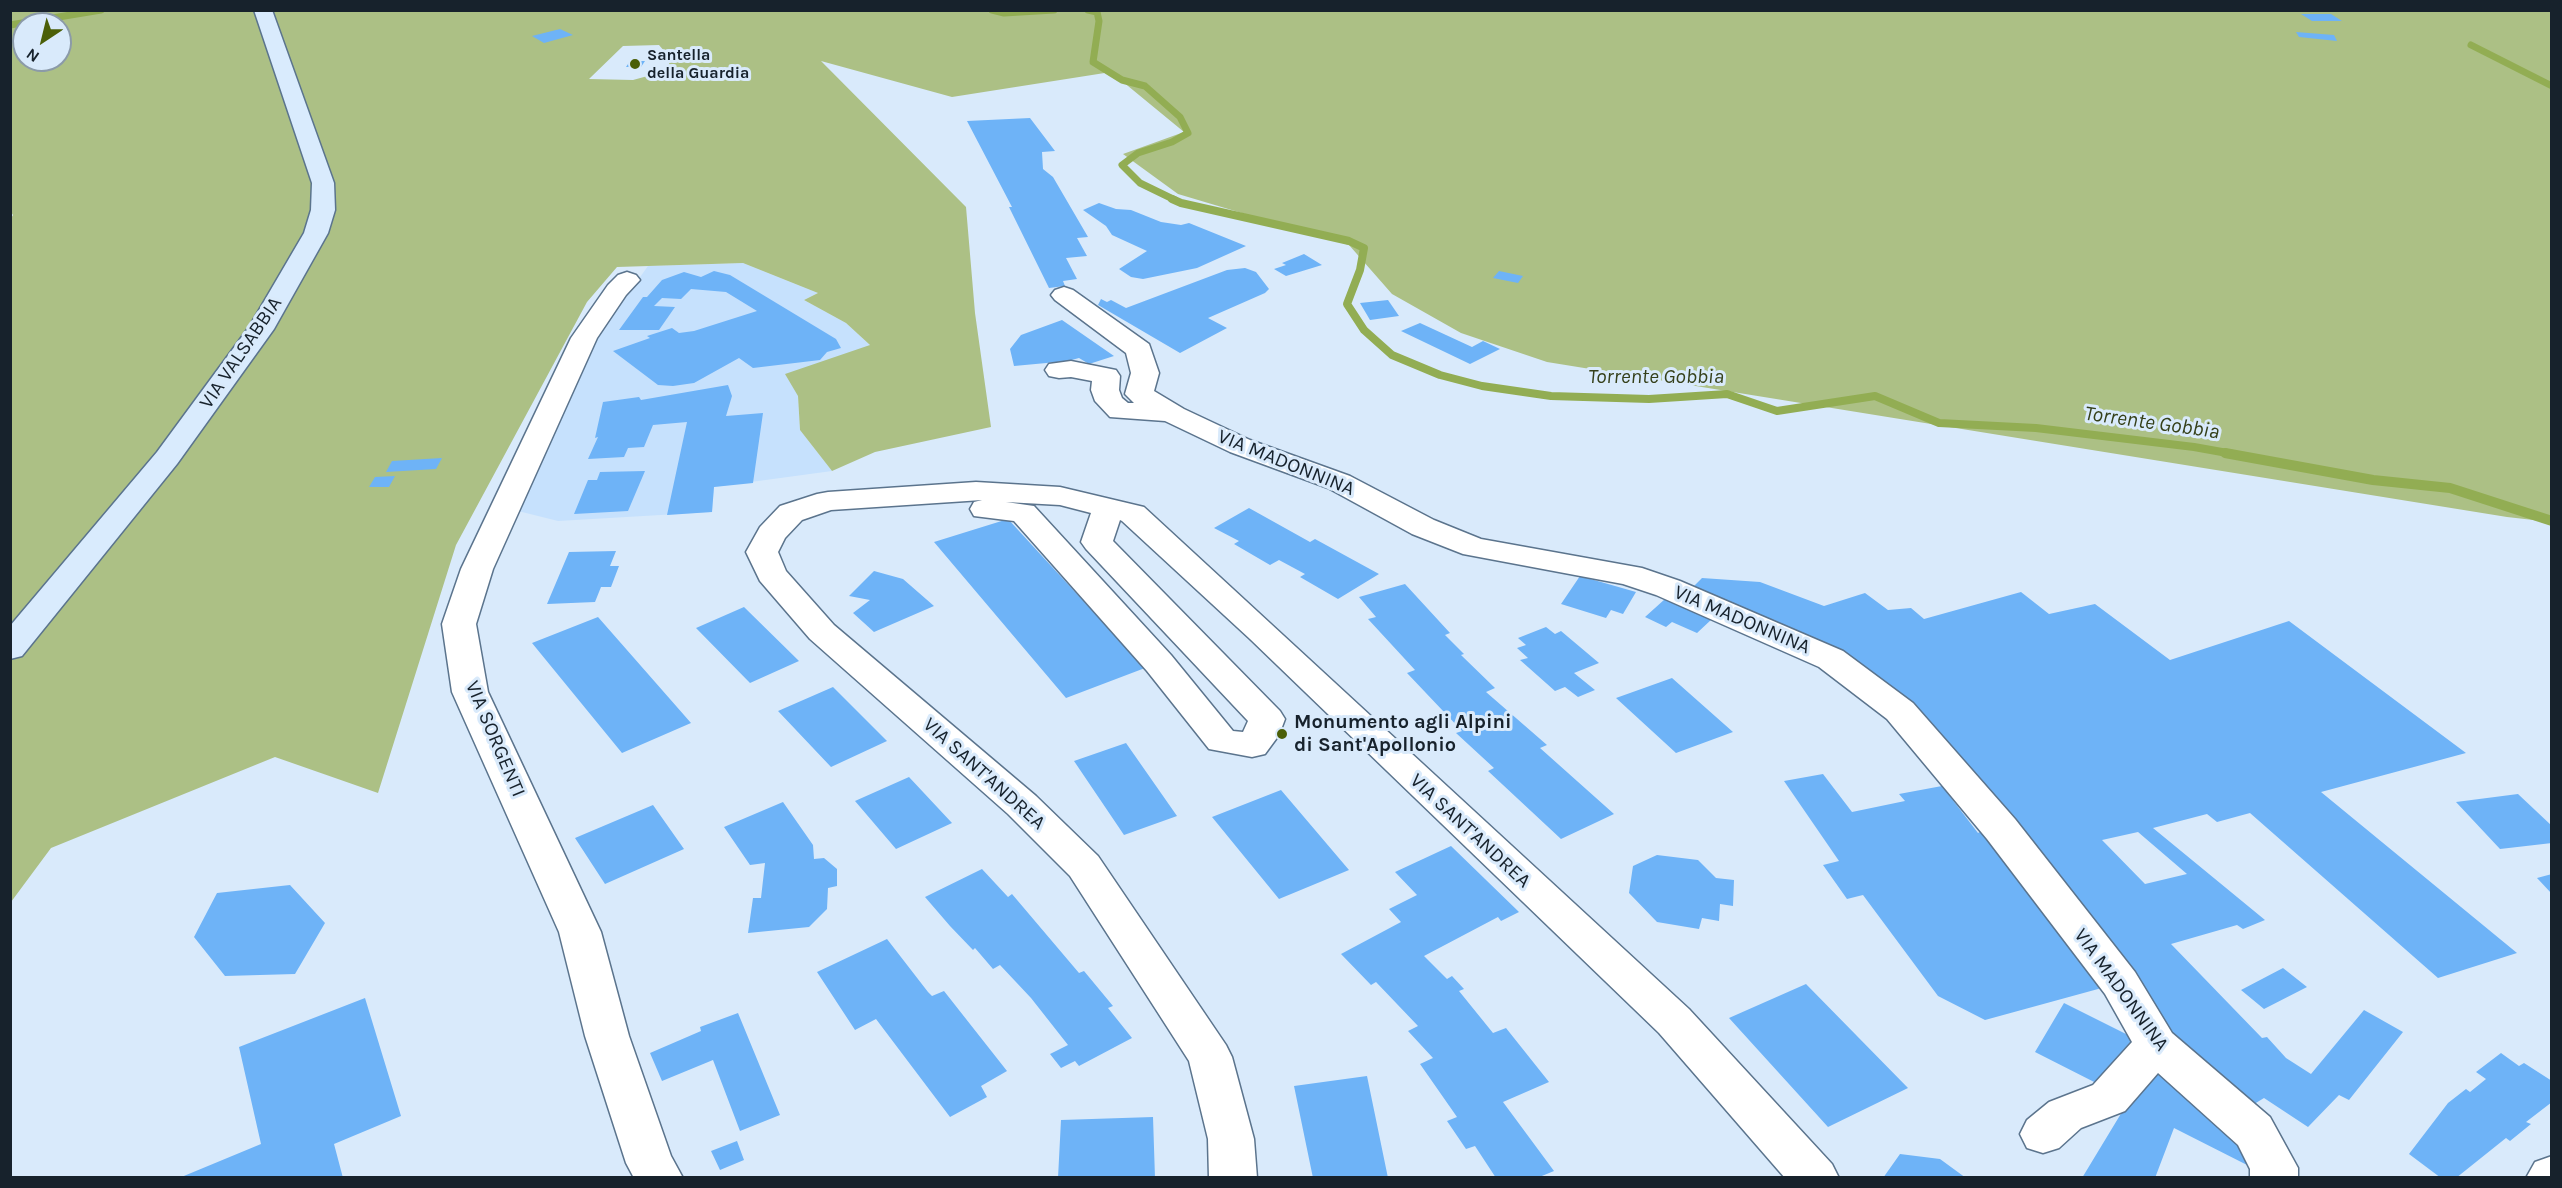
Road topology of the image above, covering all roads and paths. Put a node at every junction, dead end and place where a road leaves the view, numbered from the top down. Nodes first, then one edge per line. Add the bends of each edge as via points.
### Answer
1 (263, 10) edge
2 (627, 280) dead end
3 (1064, 295) dead end
4 (1059, 370) dead end
5 (1171, 413) junction
6 (913, 495) junction
7 (1107, 508) junction
8 (10, 649) edge
9 (2156, 1045) junction
10 (2043, 1134) dead end
11 (659, 1178) edge
12 (1233, 1178) edge
13 (1815, 1178) edge
14 (2274, 1178) edge

1 - 8 main road, VIA VALSABBIA via 323,183 323,210 311,244 261,329 167,458
2 - 11 street, VIA SORGENTI via 584,338 477,569 459,624 470,692 580,932 607,1036 650,1163
3 - 5 street, VIA MADONNINA via 1139,350 1145,373 1139,394
4 - 5 street via 1106,376 1109,401 1120,411
5 - 9 street, VIA MADONNINA via 1240,446 1339,482 1423,527 1474,547 1630,575 1831,659 1900,711 2001,829 2120,984
6 - 7 street, VIA SANT'ANDREA via 976,490 1060,496
6 - 7 street via 933,513 991,509 1023,513 1159,663 1222,741 1252,745 1267,719 1097,542
6 - 12 street, VIA SANT'ANDREA via 828,501 791,513 771,534 762,552 771,574 822,632 1022,805 1084,866 1210,1057 1231,1139
7 - 13 street, VIA SANT'ANDREA via 1133,514 1674,1021
9 - 10 street via 2109,1098 2065,1115
9 - 14 street, VIA MADONNINA via 2254,1131 2274,1167

